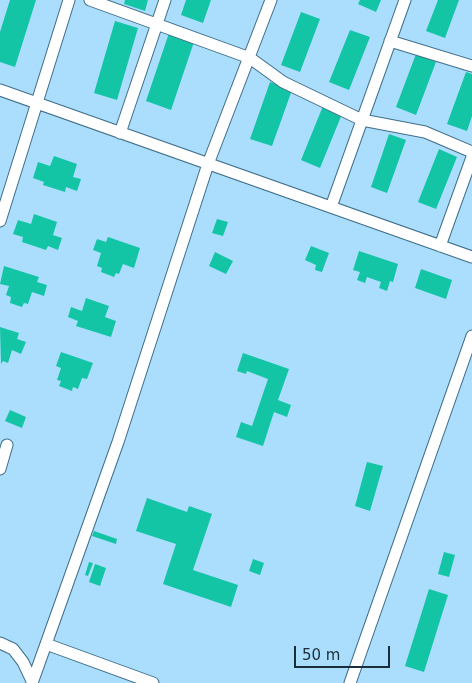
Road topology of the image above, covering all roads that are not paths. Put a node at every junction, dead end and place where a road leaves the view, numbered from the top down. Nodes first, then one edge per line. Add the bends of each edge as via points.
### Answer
1 (69, 0) edge
2 (90, 0) edge
3 (165, 0) edge
4 (272, 0) edge
5 (405, 0) edge
6 (158, 24) junction
7 (390, 41) junction
8 (250, 58) junction
9 (472, 66) edge
10 (0, 90) edge
11 (37, 104) junction
12 (362, 120) junction
13 (120, 133) junction
14 (472, 152) edge
15 (472, 157) edge
16 (208, 164) junction
17 (331, 208) junction
18 (0, 221) edge
19 (440, 246) junction
20 (472, 257) edge
21 (472, 336) edge
22 (7, 445) dead end
23 (0, 469) edge
24 (0, 643) edge
25 (46, 644) junction
26 (32, 682) edge
27 (153, 683) edge
28 (350, 683) edge

1 - 11 street
2 - 6 street
3 - 6 street
4 - 8 street
5 - 7 street
6 - 8 street
6 - 13 street
7 - 9 street
7 - 12 street
8 - 12 street via 283,82
8 - 16 street
10 - 11 street
11 - 13 street
11 - 18 street
12 - 14 street via 424,132
12 - 17 street
13 - 16 street
15 - 19 street
16 - 17 street
16 - 25 street via 118,442
17 - 19 street
19 - 20 street
21 - 28 street
22 - 23 street
24 - 26 street via 13,649
25 - 26 street
25 - 27 street

